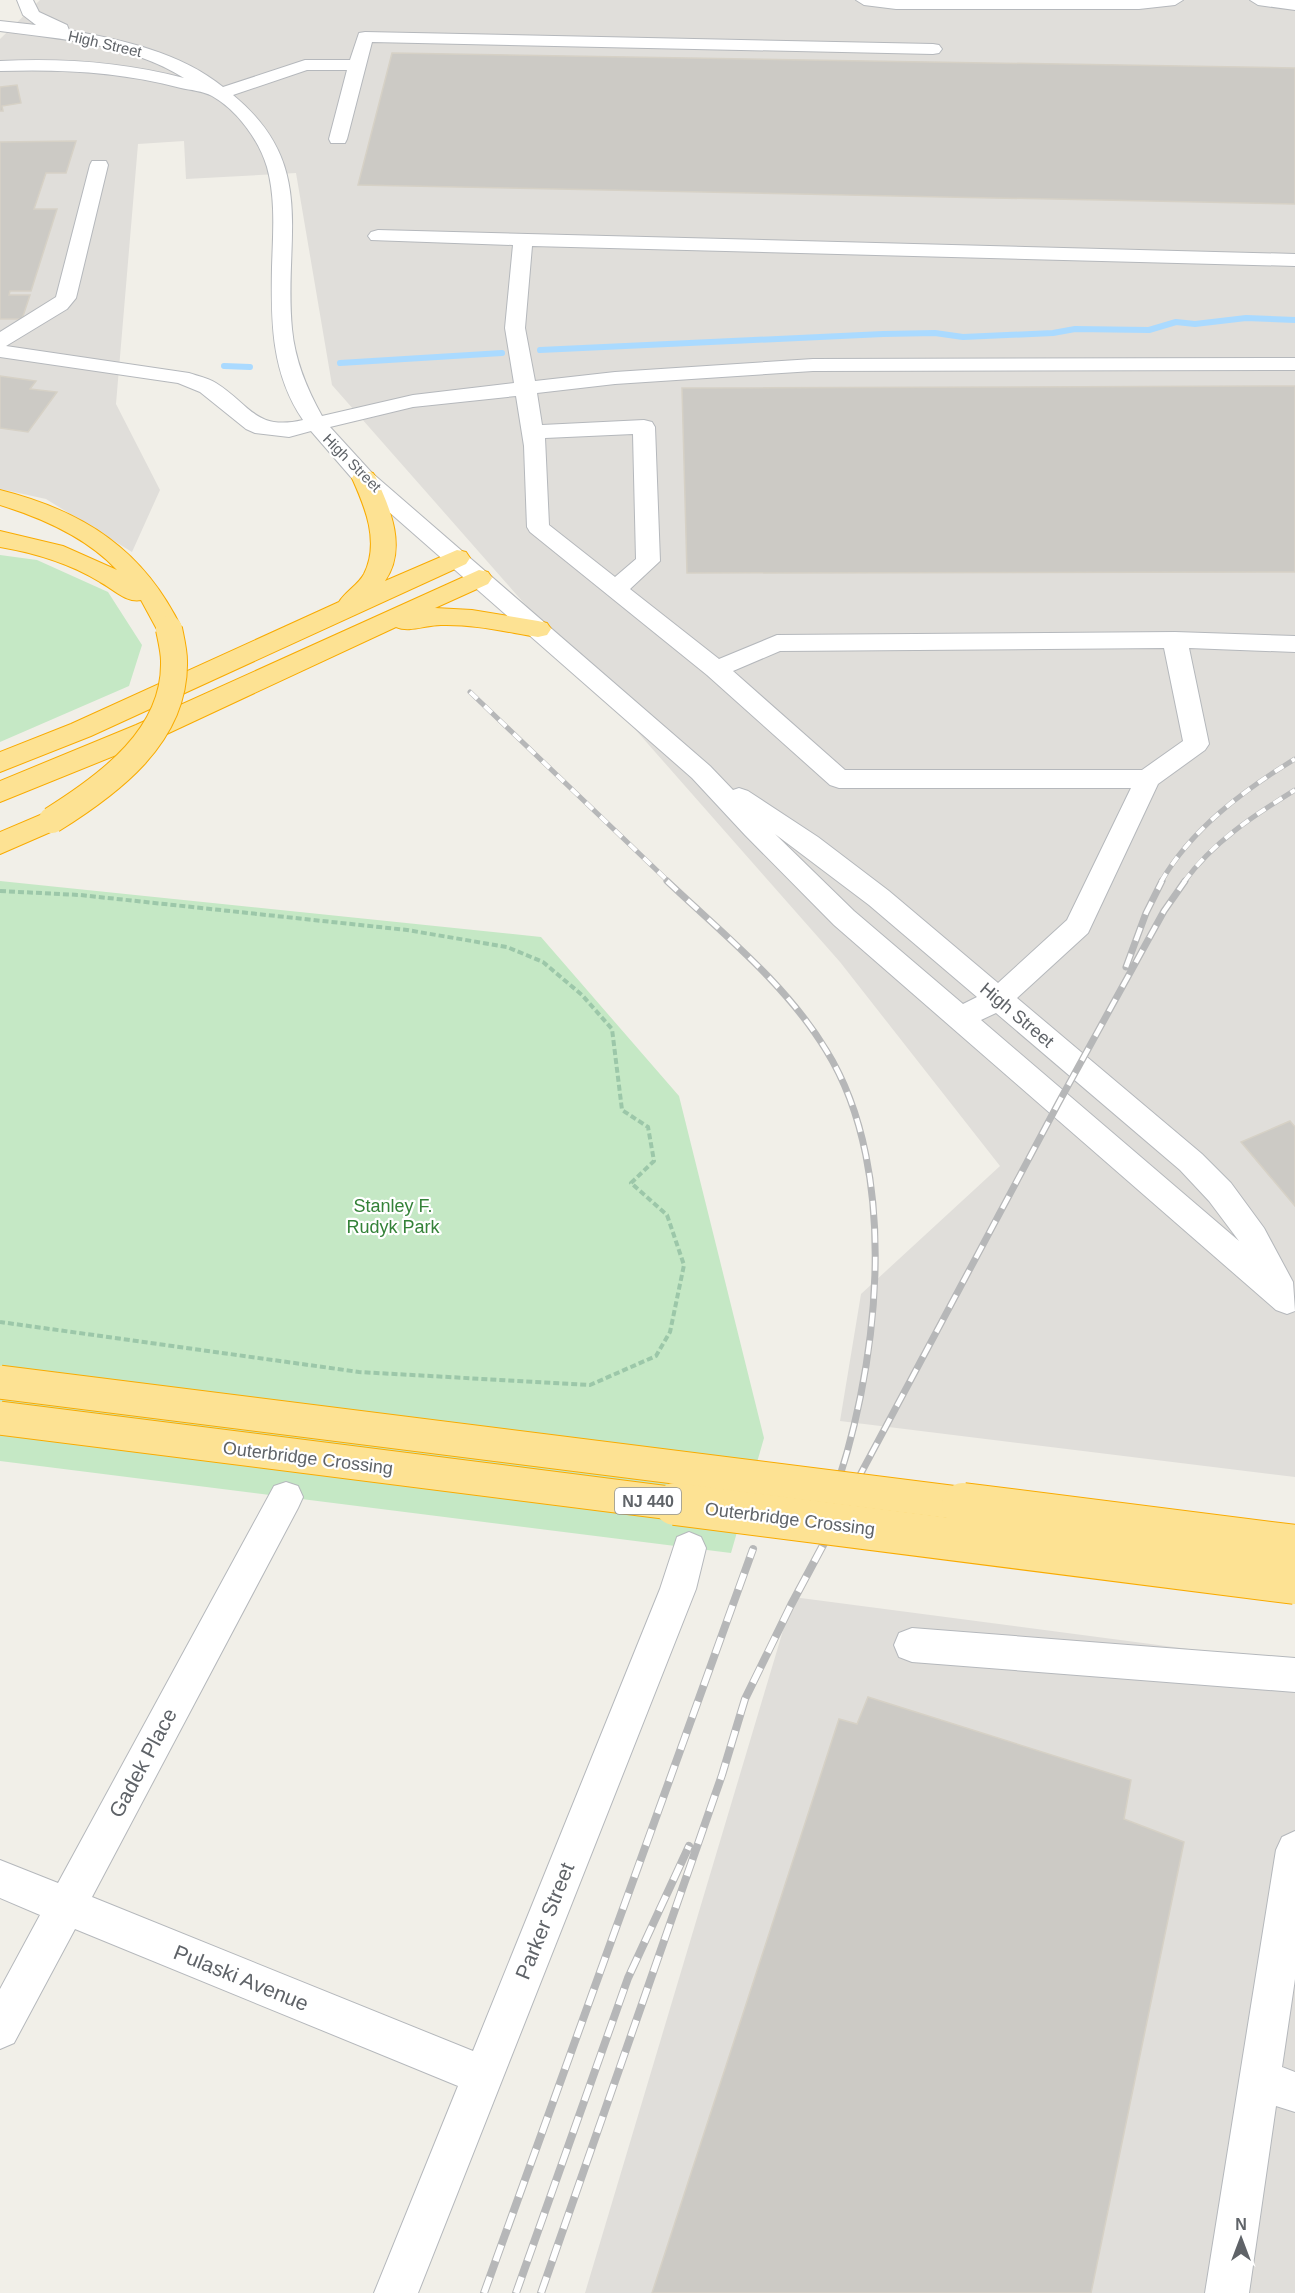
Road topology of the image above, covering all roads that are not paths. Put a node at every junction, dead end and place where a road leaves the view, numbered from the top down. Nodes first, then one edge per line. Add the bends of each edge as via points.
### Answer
1 (25, 0) edge
2 (864, 0) edge
3 (1175, 0) edge
4 (1258, 0) edge
5 (1295, 5) edge
6 (0, 26) edge
7 (101, 41) junction
8 (933, 49) dead end
9 (52, 64) junction
10 (357, 65) junction
11 (0, 66) edge
12 (222, 93) junction
13 (338, 139) dead end
14 (99, 165) dead end
15 (378, 236) dead end
16 (523, 239) junction
17 (1295, 260) edge
18 (0, 341) edge
19 (0, 351) edge
20 (1295, 364) edge
21 (525, 388) junction
22 (316, 425) junction
23 (532, 432) junction
24 (364, 478) junction
25 (0, 498) edge
26 (0, 539) edge
27 (457, 558) junction
28 (479, 578) junction
29 (615, 589) junction
30 (333, 614) junction
31 (169, 629) junction
32 (538, 629) junction
33 (352, 636) junction
34 (1174, 640) junction
35 (1295, 644) edge
36 (716, 669) junction
37 (0, 763) edge
38 (701, 772) junction
39 (1148, 779) junction
40 (0, 792) edge
41 (0, 844) edge
42 (998, 999) junction
43 (961, 1018) junction
44 (1291, 1307) edge
45 (0, 1382) edge
46 (0, 1418) edge
47 (286, 1497) dead end
48 (1295, 1546) edge
49 (689, 1548) dead end
50 (1295, 1583) edge
51 (912, 1645) dead end
52 (1295, 1676) edge
53 (1295, 1850) edge
54 (0, 1879) edge
55 (66, 1906) junction
56 (0, 2029) edge
57 (483, 2076) junction
58 (1277, 2086) edge
59 (396, 2293) edge
60 (1227, 2293) edge

1 - 7 street via 31,14 43,22
2 - 3 street via 896,4 1139,4
4 - 5 street
6 - 7 street, High Street
7 - 9 street via 103,51 93,58
7 - 12 street, High Street via 166,60
8 - 10 street via 365,38
9 - 11 street
9 - 12 street via 135,71
10 - 12 street via 304,65
10 - 13 street
12 - 22 street, High Street via 266,141 276,166 282,201 283,339 294,384
14 - 18 street via 66,298
15 - 16 street
16 - 17 street
16 - 21 street via 515,328
19 - 22 street via 182,377 208,387 263,428 289,430
20 - 21 street via 813,365
21 - 22 street via 413,401
21 - 23 street
22 - 24 street, High Street
23 - 29 street via 538,526
23 - 29 street via 644,427 648,561
24 - 27 street, High Street
24 - 30 highway via 382,527 382,564 369,586
25 - 31 highway via 51,515 108,547 148,589
26 - 31 highway via 75,558 107,574 148,605
27 - 28 street, High Street
27 - 30 highway
28 - 32 street, High Street
28 - 33 highway
29 - 36 street
30 - 37 highway
31 - 41 highway, bridge via 174,667 169,696 157,727 121,772 92,795 52,820
32 - 33 highway via 453,617 420,617
32 - 38 street, High Street
33 - 40 highway via 137,736
34 - 35 street
34 - 36 street via 777,643
34 - 39 street via 1196,744
36 - 39 street via 839,779
38 - 42 street, High Street via 843,870
38 - 43 street, High Street via 813,888
39 - 42 street via 1078,926
42 - 43 street
42 - 44 street, High Street via 1211,1180 1244,1218
43 - 44 street, High Street
45 - 48 highway, Outerbridge Crossing / NJ 440, bridge
46 - 50 highway, Outerbridge Crossing / NJ 440, bridge
47 - 55 street, Gadek Place
49 - 57 street, Parker Street via 678,1589
51 - 52 street
53 - 58 street
54 - 55 street, Pulaski Avenue
55 - 56 street, Gadek Place
55 - 57 street, Pulaski Avenue
57 - 59 street, Parker Street
58 - 60 street

